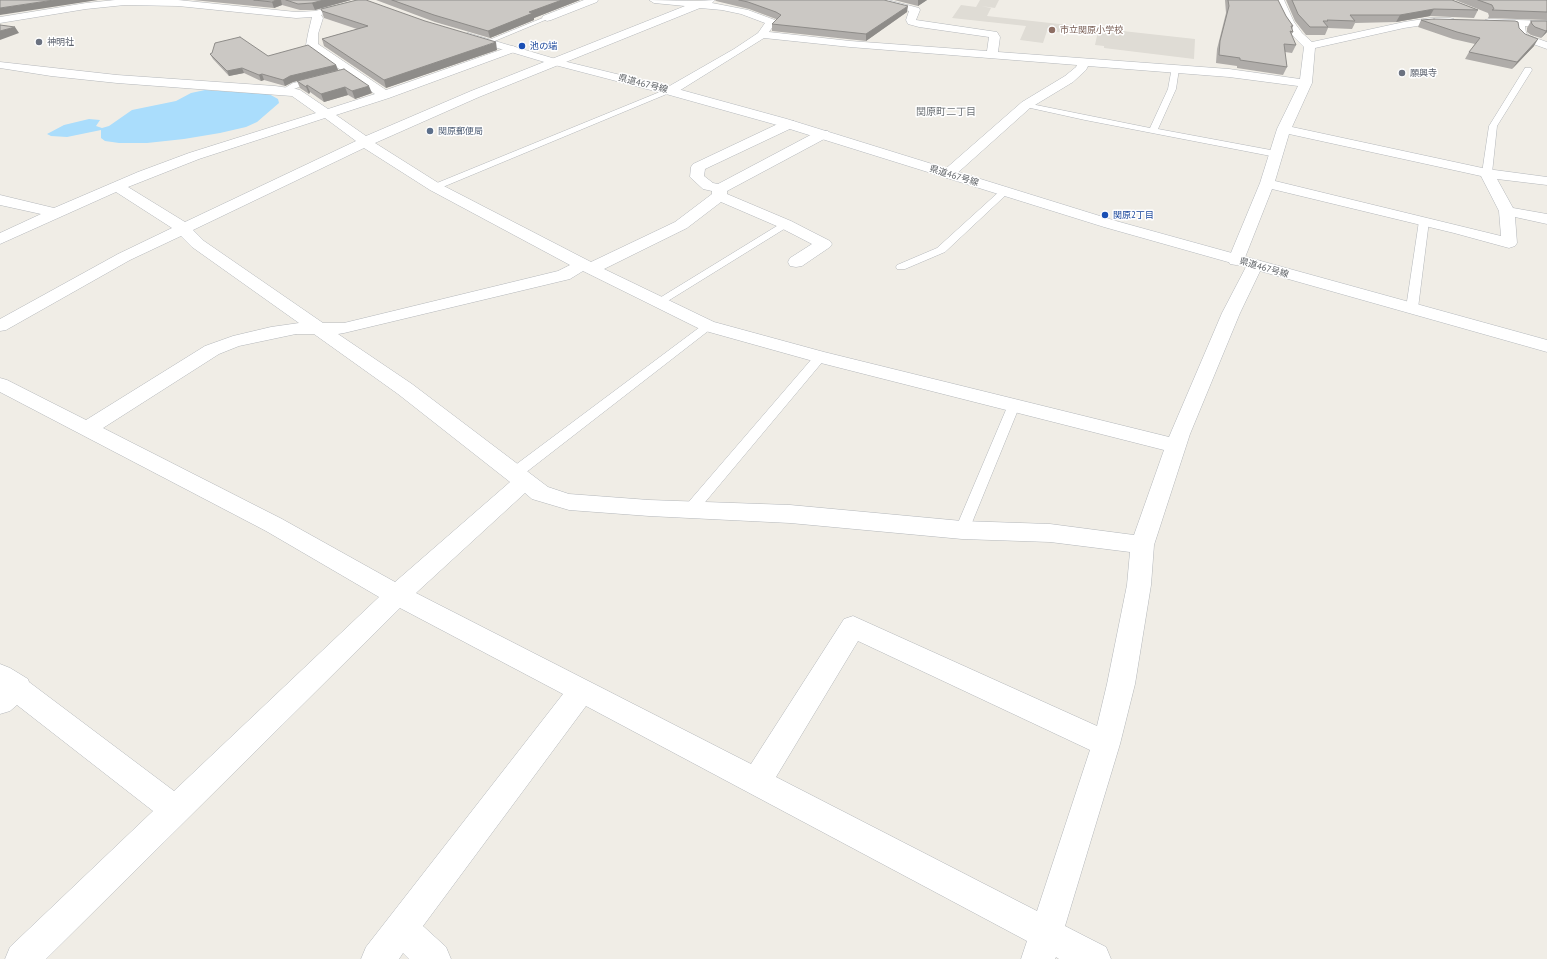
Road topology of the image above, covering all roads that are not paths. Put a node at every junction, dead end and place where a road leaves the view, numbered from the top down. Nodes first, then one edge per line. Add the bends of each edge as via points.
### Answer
1 (593, 0) edge
2 (654, 0) edge
3 (874, 0) edge
4 (1279, 0) edge
5 (108, 2) edge
6 (360, 2) edge
7 (704, 2) edge
8 (34, 3) edge
9 (54, 11) junction
10 (315, 14) junction
11 (547, 18) joint
12 (0, 20) edge
13 (1515, 24) junction
14 (1547, 24) edge
15 (455, 32) edge
16 (762, 35) junction
17 (488, 42) junction
18 (1310, 46) junction
19 (1547, 46) edge
20 (513, 49) junction
21 (992, 55) junction
22 (1083, 61) junction
23 (555, 62) junction
24 (0, 65) edge
25 (1175, 69) junction
26 (1528, 70) dead end
27 (327, 77) edge
28 (1306, 83) junction
29 (284, 91) junction
30 (670, 91) junction
31 (385, 95) junction
32 (1026, 106) junction
33 (327, 114) junction
34 (789, 124) junction
35 (1284, 129) junction
36 (1153, 131) junction
37 (823, 134) junction
38 (365, 142) junction
39 (1276, 154) junction
40 (1487, 173) junction
41 (948, 174) junction
42 (1547, 181) edge
43 (1267, 183) junction
44 (117, 186) junction
45 (435, 187) junction
46 (1005, 192) junction
47 (719, 193) junction
48 (0, 200) edge
49 (1507, 211) junction
50 (56, 213) junction
51 (1547, 219) edge
52 (1424, 221) junction
53 (785, 224) junction
54 (183, 228) junction
55 (0, 240) edge
56 (796, 262) dead end
57 (1246, 263) junction
58 (588, 266) junction
59 (901, 267) dead end
60 (659, 302) junction
61 (1412, 308) junction
62 (0, 326) edge
63 (708, 326) junction
64 (317, 328) junction
65 (1547, 346) edge
66 (820, 357) junction
67 (0, 384) edge
68 (1014, 405) junction
69 (88, 428) junction
70 (1177, 446) junction
71 (520, 477) junction
72 (691, 509) junction
73 (962, 530) junction
74 (1142, 545) junction
75 (397, 595) junction
76 (6, 689) edge
77 (582, 690) junction
78 (1106, 744) junction
79 (756, 782) junction
80 (175, 810) junction
81 (401, 929) junction
82 (1046, 933) junction
83 (22, 959) edge
84 (378, 959) edge
85 (434, 959) edge
86 (1038, 959) edge
87 (1094, 959) edge

1 - 11 street
2 - 7 street
3 - 21 street via 915,10 911,20 919,24 993,34 995,37
4 - 18 street via 1289,24
5 - 9 street
5 - 10 street via 178,2 287,15
6 - 10 street
7 - 16 street via 771,22
7 - 23 street
8 - 9 street
9 - 12 street
10 - 31 street via 318,18 312,45 346,72
11 - 17 lane
13 - 14 street
13 - 18 street via 1474,20 1430,21
13 - 19 street via 1520,27 1521,34 1526,38
15 - 17 street, 県道467号線
16 - 21 street
16 - 30 street
17 - 20 street, 県道467号線
18 - 28 street
20 - 23 street, 県道467号線
20 - 31 street
21 - 22 street
22 - 25 street
22 - 32 street via 1082,68 1069,79
23 - 30 street, 県道467号線
23 - 38 street
24 - 29 street via 117,79
25 - 28 street
25 - 36 lane via 1172,89
26 - 40 lane via 1493,126
27 - 29 lane
28 - 35 street
29 - 33 street via 296,93
30 - 34 street, 県道467号線
30 - 45 lane
31 - 33 street
32 - 36 lane
32 - 41 street
33 - 38 street
33 - 44 street via 194,156
34 - 37 street, 県道467号線
34 - 47 street via 698,167 697,177
35 - 39 street
35 - 40 street
36 - 39 lane
37 - 41 street, 県道467号線
37 - 47 street via 760,166
38 - 45 street
38 - 54 street
39 - 43 street
40 - 42 street
40 - 49 street
41 - 46 street, 県道467号線
43 - 52 street
43 - 57 street
44 - 50 street
44 - 54 street
45 - 58 street
46 - 57 street, 県道467号線
46 - 59 lane via 941,250
47 - 53 street
47 - 58 street via 681,224
48 - 50 street
49 - 51 street
49 - 52 street via 1509,243
50 - 55 street
52 - 61 lane
53 - 56 street via 824,244
53 - 60 lane
54 - 62 street via 124,257
54 - 64 street via 198,244
57 - 61 street, 県道467号線
57 - 70 street via 1228,320
58 - 60 street
58 - 64 street via 564,275 344,328
60 - 63 street
61 - 65 street, 県道467号線
63 - 66 street
63 - 71 lane
64 - 69 street via 271,333 212,350
64 - 71 street via 405,389
66 - 68 street
66 - 72 lane
67 - 69 street
68 - 70 street
68 - 73 lane
69 - 75 street via 274,525
70 - 74 street
71 - 72 street via 540,493 569,502
71 - 75 street
72 - 73 street via 790,514
73 - 74 street via 1050,533
74 - 78 street via 1139,585 1121,684
75 - 77 street
75 - 80 street
76 - 80 street
77 - 79 street
77 - 81 street
78 - 79 street via 853,627
78 - 82 street
79 - 82 street
80 - 83 street
81 - 84 street
81 - 85 street
82 - 86 street
82 - 87 street

